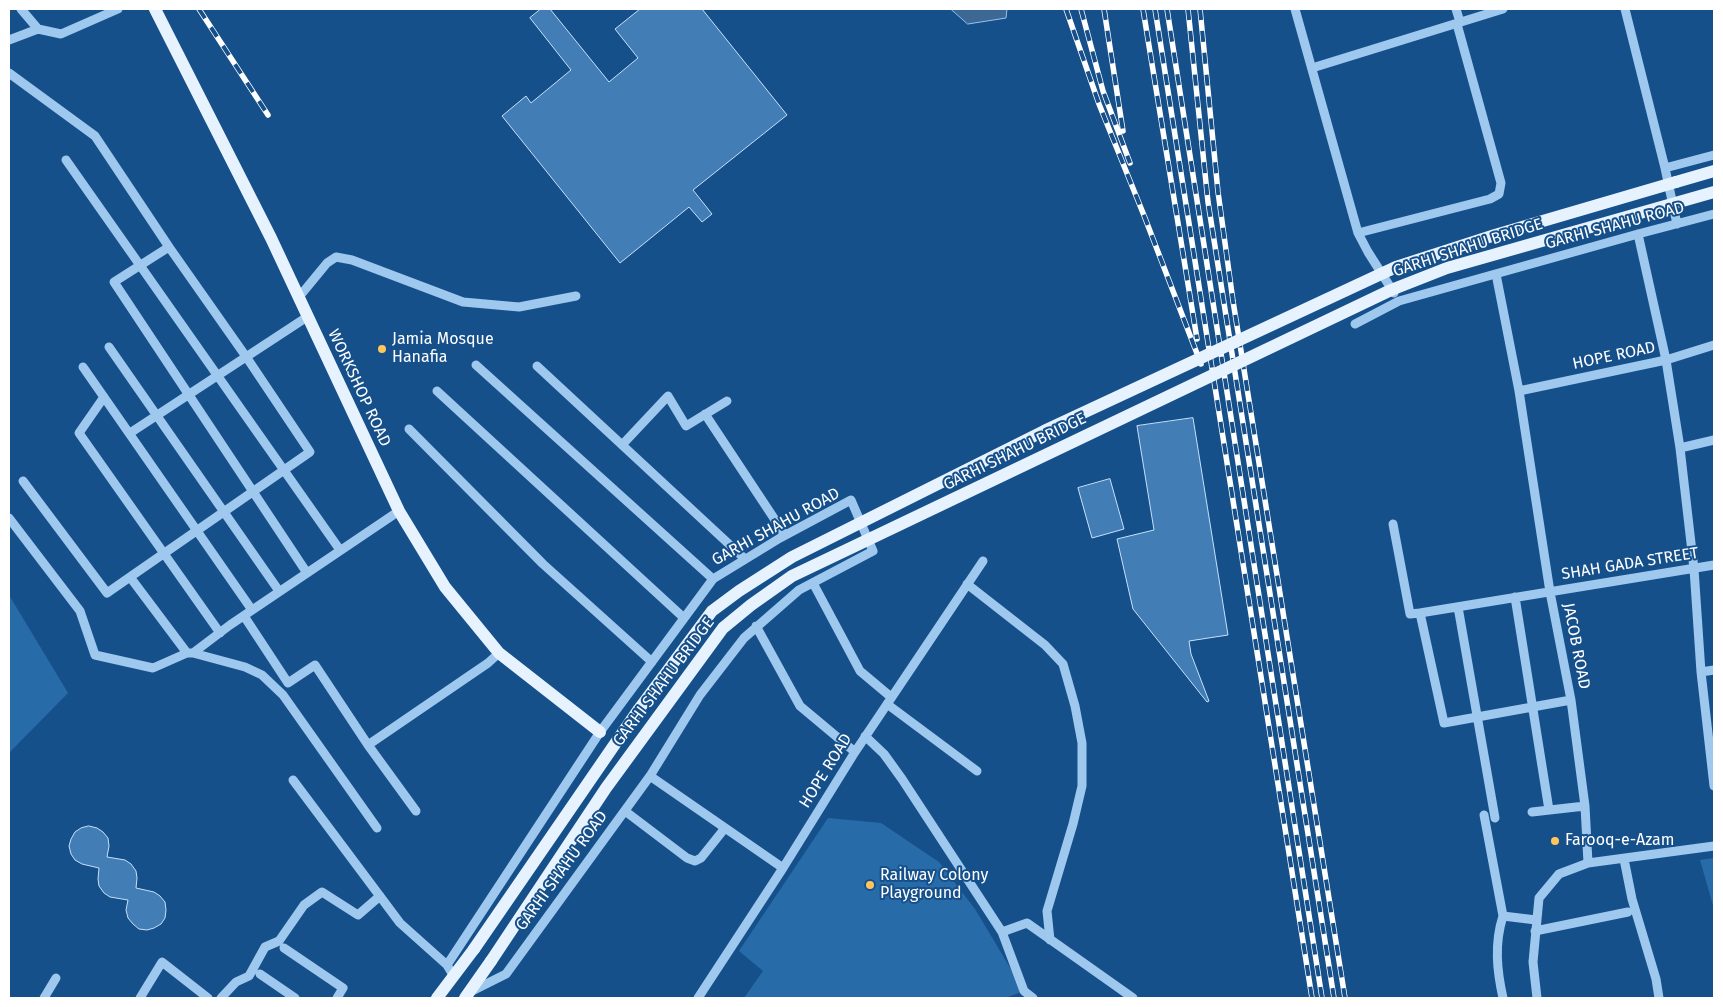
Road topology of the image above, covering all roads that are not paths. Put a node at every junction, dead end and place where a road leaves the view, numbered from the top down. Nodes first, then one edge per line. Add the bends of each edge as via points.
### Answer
1 (20, 9) edge
2 (118, 9) edge
3 (154, 9) edge
4 (1295, 9) edge
5 (1456, 9) edge
6 (1503, 9) edge
7 (1624, 9) edge
8 (1459, 23) junction
9 (38, 29) junction
10 (9, 40) edge
11 (1312, 68) junction
12 (9, 72) edge
13 (1714, 155) edge
14 (66, 160) dead end
15 (1665, 168) junction
16 (1714, 171) edge
17 (1714, 192) edge
18 (1714, 214) edge
19 (1677, 224) junction
20 (1358, 233) junction
21 (1638, 234) junction
22 (169, 247) junction
23 (140, 266) junction
24 (1496, 274) junction
25 (576, 296) dead end
26 (298, 297) junction
27 (1399, 301) junction
28 (307, 317) junction
29 (1355, 324) dead end
30 (1714, 345) edge
31 (109, 347) dead end
32 (247, 358) junction
33 (1666, 360) junction
34 (476, 365) dead end
35 (537, 366) dead end
36 (83, 367) dead end
37 (218, 376) junction
38 (437, 392) dead end
39 (1519, 392) junction
40 (189, 395) junction
41 (104, 397) junction
42 (727, 401) dead end
43 (704, 414) junction
44 (157, 415) junction
45 (409, 429) dead end
46 (130, 432) junction
47 (1714, 440) edge
48 (622, 445) junction
49 (1680, 448) junction
50 (284, 471) junction
51 (23, 481) dead end
52 (253, 492) junction
53 (399, 511) junction
54 (224, 512) junction
55 (9, 518) edge
56 (1393, 524) dead end
57 (197, 531) junction
58 (785, 535) junction
59 (340, 550) junction
60 (164, 554) junction
61 (745, 559) junction
62 (982, 561) dead end
63 (1714, 565) edge
64 (1694, 569) junction
65 (307, 573) junction
66 (130, 577) junction
67 (713, 580) junction
68 (813, 583) junction
69 (967, 584) junction
70 (279, 591) junction
71 (1550, 592) junction
72 (1515, 597) junction
73 (1458, 607) junction
74 (248, 613) junction
75 (1420, 613) junction
76 (684, 618) junction
77 (756, 626) junction
78 (220, 633) junction
79 (190, 653) junction
80 (499, 653) junction
81 (652, 662) junction
82 (1714, 670) edge
83 (1701, 672) junction
84 (889, 700) junction
85 (1571, 700) junction
86 (1710, 705) edge
87 (1532, 707) junction
88 (1477, 717) junction
89 (600, 732) junction
90 (865, 736) junction
91 (1712, 739) edge
92 (368, 745) junction
93 (854, 752) junction
94 (978, 771) dead end
95 (650, 776) junction
96 (293, 780) dead end
97 (1714, 786) edge
98 (1585, 806) junction
99 (1549, 810) junction
100 (416, 811) dead end
101 (625, 811) junction
102 (1532, 812) dead end
103 (1484, 815) dead end
104 (1495, 818) dead end
105 (377, 828) dead end
106 (725, 828) junction
107 (1714, 846) edge
108 (1624, 859) junction
109 (1588, 863) junction
110 (783, 868) junction
111 (380, 896) junction
112 (1628, 912) dead end
113 (1503, 916) junction
114 (1536, 920) junction
115 (1535, 931) junction
116 (1002, 932) junction
117 (1050, 940) junction
118 (284, 948) dead end
119 (450, 970) junction
120 (260, 974) dead end
121 (56, 978) dead end
122 (224, 995) edge
123 (467, 995) edge
124 (44, 998) edge
125 (140, 998) edge
126 (208, 998) edge
127 (295, 998) edge
128 (337, 998) edge
129 (437, 998) edge
130 (698, 998) edge
131 (1033, 998) edge
132 (1134, 998) edge
133 (1503, 998) edge
134 (1537, 998) edge
135 (1659, 998) edge

1 - 9 street
2 - 9 street via 61,34
3 - 26 main road, WORKSHOP ROAD
4 - 11 street
5 - 8 street
6 - 8 street
7 - 15 street
8 - 11 street
8 - 20 street via 1501,183 1499,194
9 - 10 street
11 - 20 street
12 - 22 street via 95,136
13 - 15 street
14 - 23 street
15 - 19 street
16 - 119 main road, GARHI SHAHU BRIDGE, bridge via 1396,267 1044,432 792,557 712,611 639,709 474,949
17 - 123 main road, GARHI SHAHU BRIDGE, bridge via 1448,268 1391,290 792,576 723,628 606,788
18 - 19 street, GARHI SHAHU ROAD
19 - 21 street, GARHI SHAHU ROAD
20 - 27 street
21 - 24 street, GARHI SHAHU ROAD
21 - 33 street
22 - 23 street
22 - 32 street
23 - 37 street
23 - 40 street via 114,282
24 - 27 street, GARHI SHAHU ROAD
24 - 39 street, JACOB ROAD
25 - 26 street via 519,307 463,302 352,260 336,257
26 - 28 main road, WORKSHOP ROAD
27 - 29 street, GARHI SHAHU ROAD
28 - 32 street
28 - 53 main road, WORKSHOP ROAD
30 - 33 street, HOPE ROAD
31 - 44 street
32 - 37 street
32 - 50 street via 310,452
33 - 39 street, HOPE ROAD
33 - 49 street
34 - 67 street
35 - 48 street
36 - 41 street
37 - 40 street
37 - 50 street
38 - 76 street
39 - 71 street, JACOB ROAD
40 - 44 street
40 - 52 street
41 - 46 street
41 - 60 street via 79,433
42 - 43 street
43 - 48 street via 686,426 668,396
43 - 58 street
44 - 46 street
44 - 54 street
45 - 81 street via 543,564
46 - 57 street
47 - 49 street
48 - 61 street
49 - 64 street
50 - 52 street
50 - 59 street
51 - 66 street via 107,593
52 - 54 street
52 - 65 street
53 - 59 street
53 - 80 main road, WORKSHOP ROAD via 445,587
54 - 57 street
54 - 70 street
55 - 79 street via 80,611 95,655 153,668
56 - 75 street via 1410,614
57 - 60 street
57 - 74 street
58 - 61 street, GARHI SHAHU ROAD
58 - 68 street, GARHI SHAHU ROAD via 851,500 873,551
59 - 65 street
60 - 66 street
60 - 78 street
61 - 67 street, GARHI SHAHU ROAD
62 - 69 street, HOPE ROAD
63 - 64 street, SHAH GADA STREET
64 - 71 street, SHAH GADA STREET
64 - 83 street
65 - 70 street
66 - 79 street
67 - 76 street, GARHI SHAHU ROAD
68 - 77 street, GARHI SHAHU ROAD via 799,590
68 - 84 street via 860,670
69 - 84 street, HOPE ROAD
69 - 117 street via 1063,664 1075,706 1082,743 1082,786 1047,911
70 - 74 street
71 - 72 street, SHAH GADA STREET
71 - 85 street, JACOB ROAD
72 - 73 street, SHAH GADA STREET
72 - 87 street
73 - 75 street, SHAH GADA STREET
73 - 88 street
74 - 78 street
74 - 92 street via 288,683 315,665
75 - 88 street via 1444,723
76 - 81 street, GARHI SHAHU ROAD
77 - 93 street via 800,706
77 - 95 street, GARHI SHAHU ROAD via 700,696
78 - 79 street
79 - 105 street via 246,667 262,675 283,695
80 - 89 main road, WORKSHOP ROAD
80 - 92 street
81 - 89 street, GARHI SHAHU ROAD
82 - 83 street
83 - 86 street
84 - 90 street, HOPE ROAD
84 - 94 street
85 - 87 street
85 - 98 street, JACOB ROAD
86 - 91 street
87 - 88 street
87 - 99 street
88 - 104 street
89 - 119 street, GARHI SHAHU ROAD
90 - 93 street, HOPE ROAD
90 - 116 street via 884,754 902,779
91 - 97 street
92 - 100 street
93 - 110 street, HOPE ROAD
95 - 101 street, GARHI SHAHU ROAD
95 - 106 street
96 - 111 street
98 - 99 street
98 - 109 street, JACOB ROAD
99 - 102 street
101 - 106 street via 695,861
101 - 123 street, GARHI SHAHU ROAD via 506,974
103 - 113 street
106 - 110 street
107 - 108 street
108 - 109 street
108 - 135 street
109 - 114 street via 1555,878 1539,898
110 - 130 street, HOPE ROAD
111 - 119 street via 400,923
111 - 122 street via 358,915 322,892 304,905 279,941 265,948 249,976 236,982
112 - 115 street
113 - 114 street
113 - 133 street via 1498,930 1497,968
114 - 115 street
115 - 134 street via 1533,962
116 - 117 street via 1027,924
116 - 131 street via 1024,991
117 - 132 street
118 - 128 street via 343,988
119 - 129 main road, GARHI SHAHU BRIDGE
120 - 127 street
121 - 124 street
125 - 126 street via 162,962

